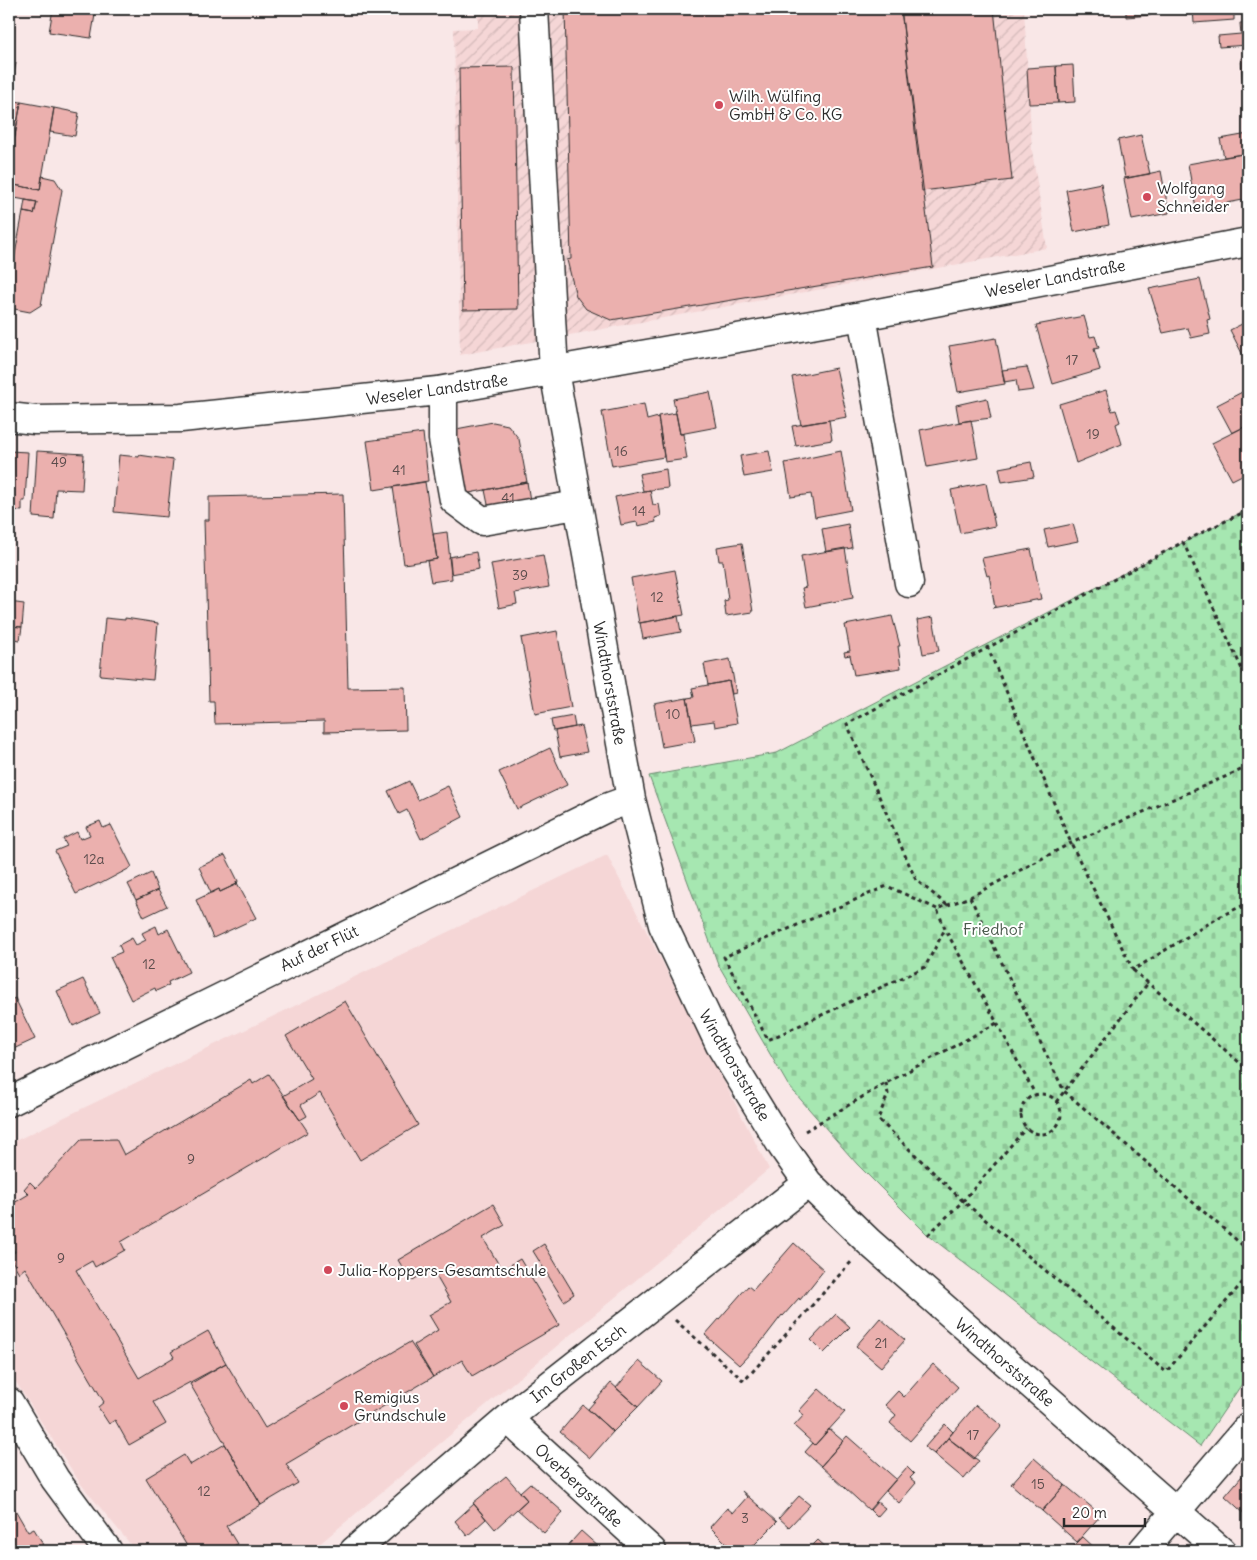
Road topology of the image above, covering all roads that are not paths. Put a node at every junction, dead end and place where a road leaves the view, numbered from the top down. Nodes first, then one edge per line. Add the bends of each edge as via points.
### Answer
1 (534, 9) edge
2 (1248, 242) edge
3 (862, 316) junction
4 (554, 371) junction
5 (443, 390) junction
6 (9, 417) edge
7 (577, 505) junction
8 (909, 583) dead end
9 (631, 799) junction
10 (9, 1102) edge
11 (808, 1183) junction
12 (9, 1402) edge
13 (508, 1419) junction
14 (1248, 1427) edge
15 (1178, 1512) junction
16 (108, 1551) edge
17 (354, 1551) edge
18 (652, 1551) edge
19 (1142, 1551) edge
20 (1221, 1551) edge

1 - 4 street, Windthorststraße
2 - 3 street, Weseler Landstraße
3 - 4 street, Weseler Landstraße
3 - 8 street
4 - 5 street, Weseler Landstraße
4 - 7 street, Windthorststraße
5 - 6 street, Weseler Landstraße via 181,418 35,420
5 - 7 street via 443,439 454,500 482,522
7 - 9 street, Windthorststraße
9 - 10 street, Auf der Flüt via 597,812
9 - 11 street, Windthorststraße via 663,925 720,1045
11 - 13 street, Im Großen Esch
11 - 15 street, Windthorststraße via 869,1242
12 - 16 street via 55,1479
13 - 17 street, Im Großen Esch
13 - 18 street, Overbergstraße
14 - 15 street
15 - 19 street
15 - 20 street, Windthorststraße

